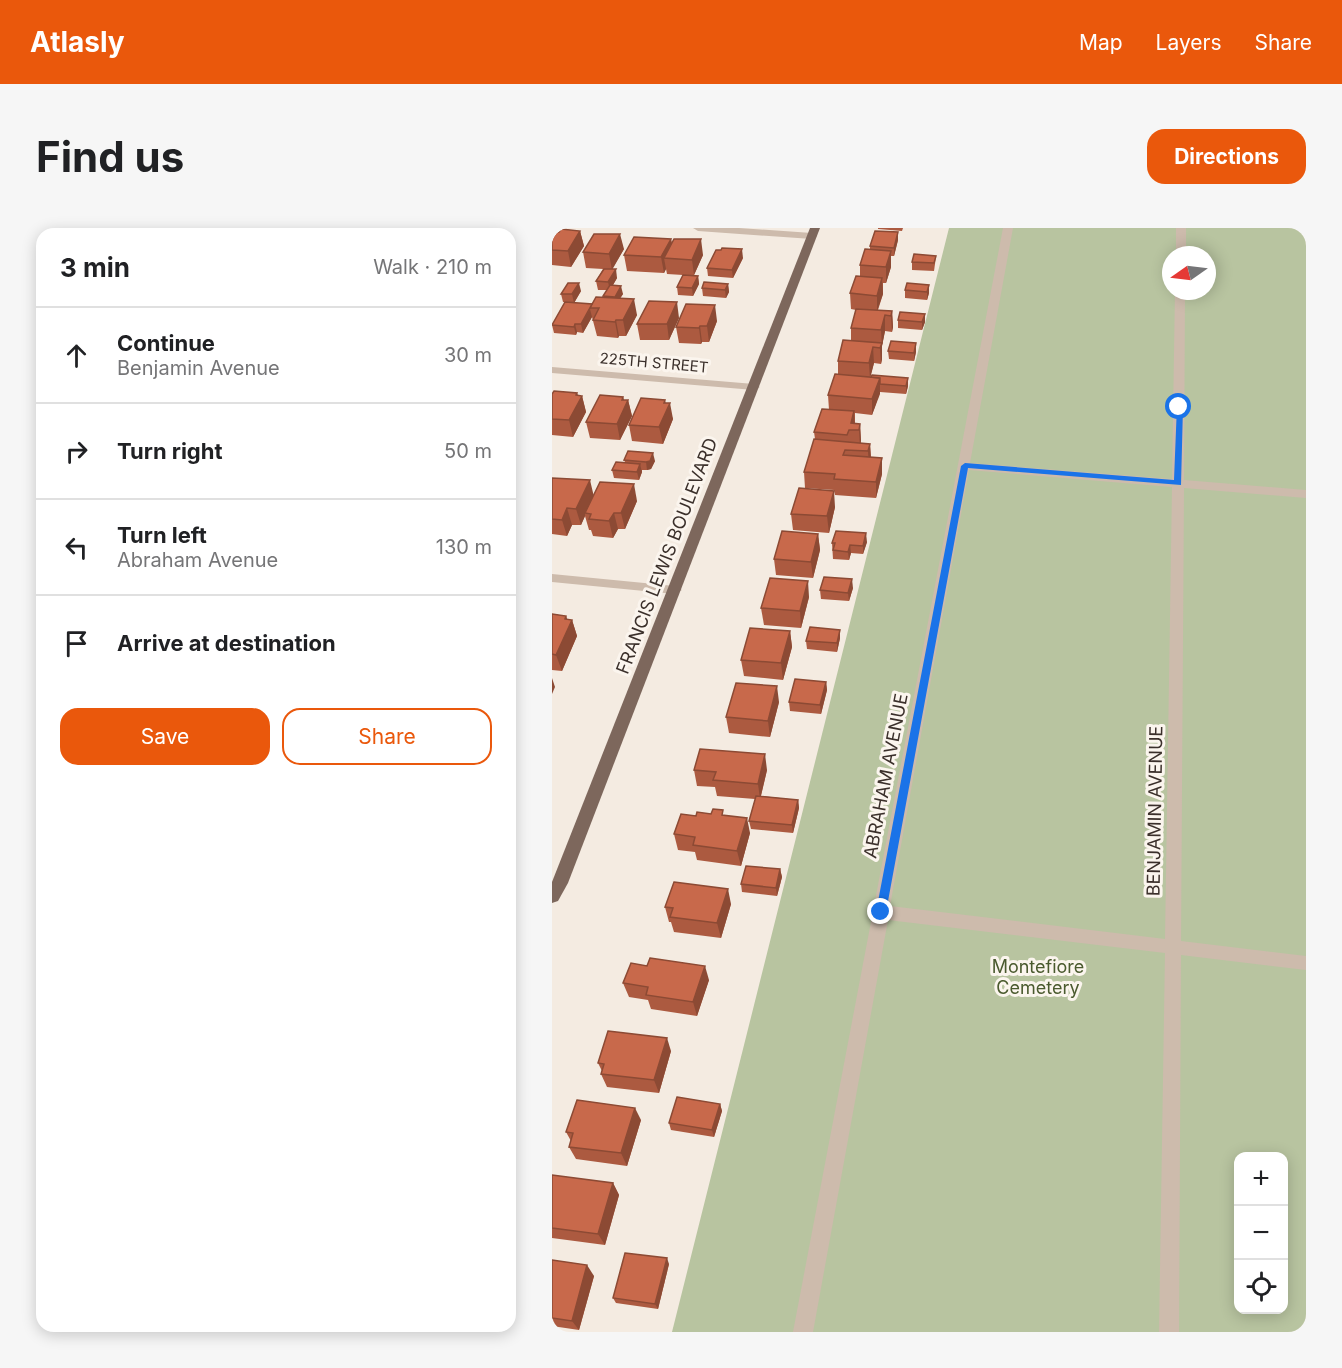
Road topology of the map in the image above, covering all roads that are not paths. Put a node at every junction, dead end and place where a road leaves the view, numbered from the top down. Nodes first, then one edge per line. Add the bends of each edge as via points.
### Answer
1 (698, 228) edge
2 (1008, 228) edge
3 (1181, 228) edge
4 (813, 232) edge
5 (1181, 246) edge
6 (1180, 300) edge
7 (552, 370) edge
8 (754, 387) junction
9 (965, 466) junction
10 (1178, 483) junction
11 (1306, 494) edge
12 (552, 578) edge
13 (675, 590) junction
14 (555, 887) edge
15 (552, 903) edge
16 (881, 912) junction
17 (1173, 948) junction
18 (1306, 963) edge
19 (803, 1332) edge
20 (1168, 1332) edge

1 - 4 street
2 - 9 street, ABRAHAM AVENUE
3 - 5 street
4 - 8 main road, FRANCIS LEWIS BOULEVARD
6 - 10 street, BENJAMIN AVENUE
7 - 8 street, 225TH STREET
8 - 13 main road, FRANCIS LEWIS BOULEVARD
9 - 10 street
9 - 16 street, ABRAHAM AVENUE
10 - 11 street
10 - 17 street, BENJAMIN AVENUE
12 - 13 street
13 - 14 main road, FRANCIS LEWIS BOULEVARD
14 - 15 street
16 - 17 street
16 - 19 street, ABRAHAM AVENUE
17 - 18 street
17 - 20 street, BENJAMIN AVENUE

